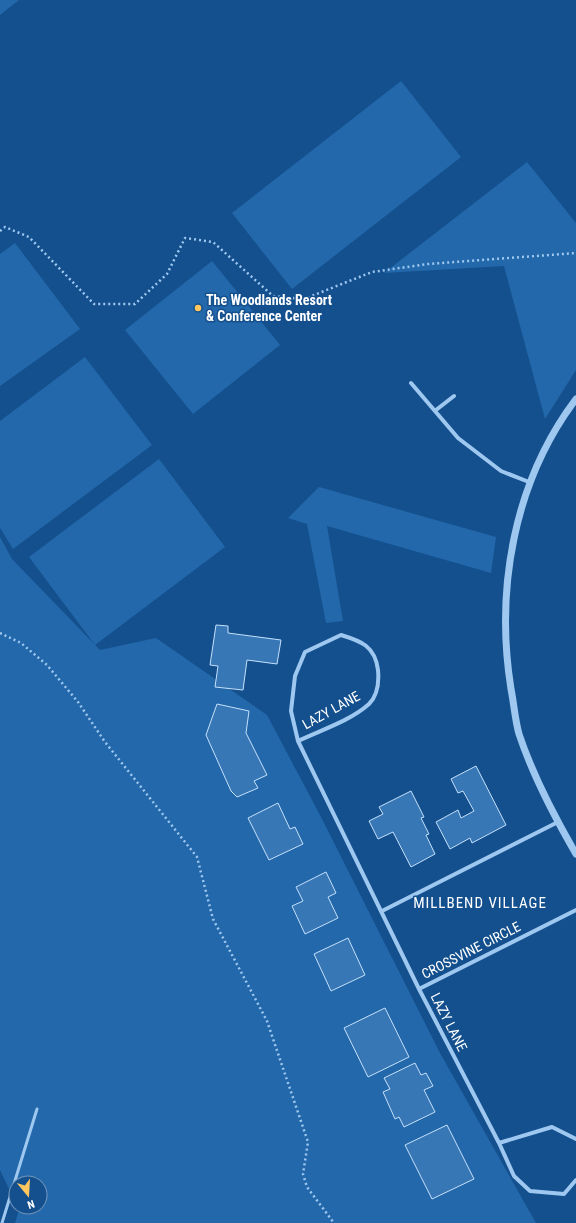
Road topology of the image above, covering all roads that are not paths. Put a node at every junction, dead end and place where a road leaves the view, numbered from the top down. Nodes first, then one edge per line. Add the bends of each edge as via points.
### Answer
1 (410, 383) dead end
2 (454, 396) dead end
3 (576, 399) edge
4 (436, 410) junction
5 (529, 482) junction
6 (298, 741) junction
7 (558, 822) junction
8 (576, 854) edge
9 (576, 910) edge
10 (382, 911) junction
11 (419, 989) junction
12 (37, 1109) dead end
13 (576, 1139) edge
14 (499, 1143) junction
15 (576, 1180) edge
16 (2, 1223) edge

1 - 4 street
2 - 4 street
3 - 5 street via 548,443
4 - 5 street via 458,438 479,456 501,471
5 - 7 street via 511,555 504,624 507,660 519,733 537,780
6 - 6 street, LAZY LANE via 291,711 295,676 304,652 341,635 364,642 377,661 379,683 370,703
6 - 10 street, LAZY LANE
7 - 8 street
7 - 10 street
9 - 11 street, CROSSVINE CIRCLE
10 - 11 street, LAZY LANE
11 - 14 street, LAZY LANE
12 - 16 lane
13 - 14 street via 552,1127
14 - 15 street, LAZY LANE via 514,1176 530,1191 564,1194

